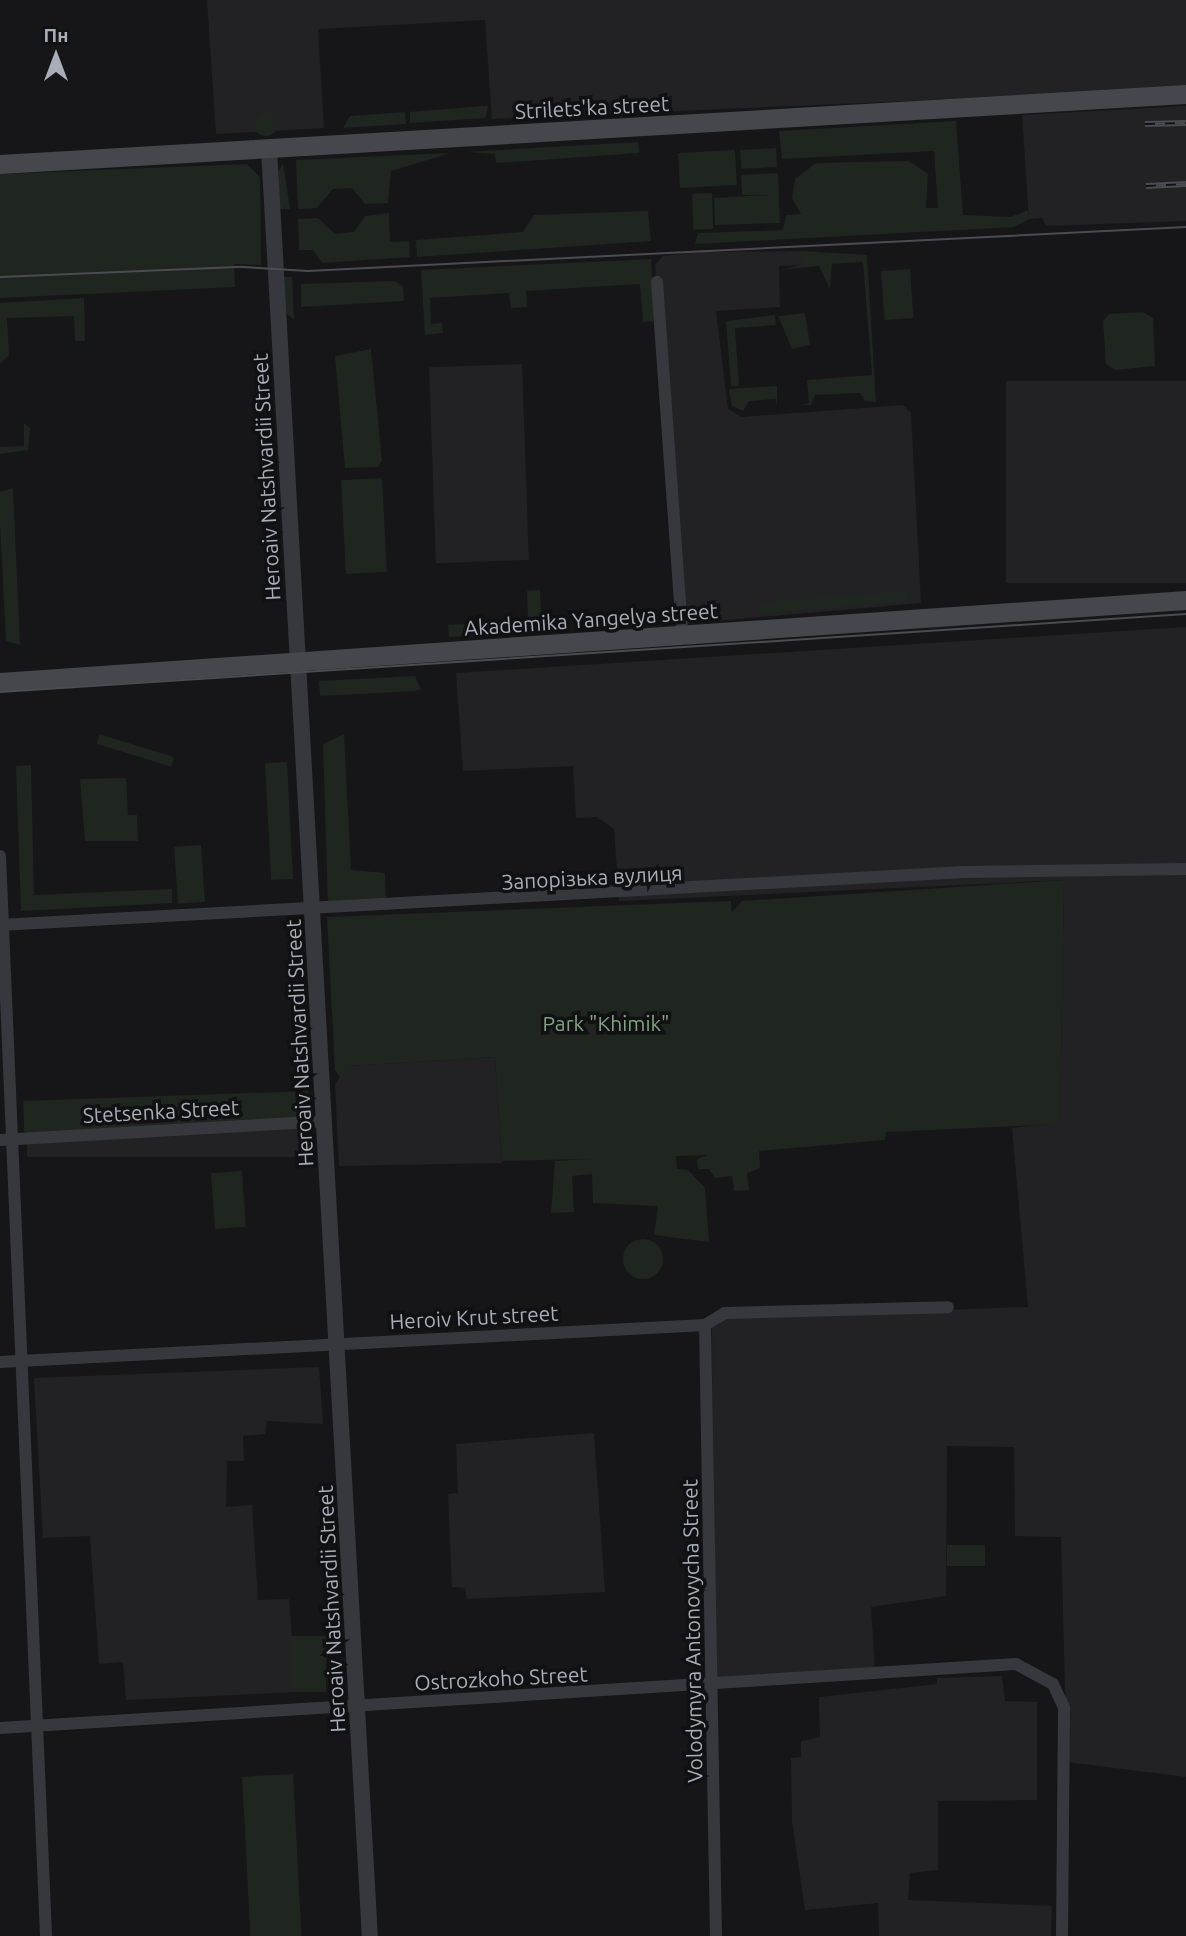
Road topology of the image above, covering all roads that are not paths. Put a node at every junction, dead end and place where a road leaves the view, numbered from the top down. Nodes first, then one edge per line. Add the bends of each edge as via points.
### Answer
1 (1186, 94) edge
2 (269, 149) junction
3 (0, 164) edge
4 (657, 282) dead end
5 (1186, 600) edge
6 (682, 635) junction
7 (298, 662) junction
8 (0, 682) edge
9 (0, 856) edge
10 (1186, 869) edge
11 (313, 909) junction
12 (2, 925) edge
13 (325, 1121) junction
14 (5, 1139) edge
15 (948, 1307) dead end
16 (705, 1325) junction
17 (339, 1345) junction
18 (0, 1362) edge
19 (17, 1362) junction
20 (712, 1685) junction
21 (357, 1706) junction
22 (36, 1726) junction
23 (0, 1728) edge
24 (46, 1936) edge
25 (370, 1936) edge
26 (716, 1936) edge
27 (1062, 1936) edge

1 - 2 main road, Strilets'ka street
2 - 3 main road, Strilets'ka street
2 - 7 street, Heroaiv Natshvardii Street
4 - 6 street
5 - 6 main road, Akademika Yangelya street
6 - 7 main road, Akademika Yangelya street
7 - 8 main road, Akademika Yangelya street
7 - 11 street, Heroaiv Natshvardii Street
9 - 12 street
10 - 11 street, Запорізька вулиця via 965,872
11 - 12 street, Запорізька вулиця
11 - 13 street, Heroaiv Natshvardii Street
12 - 14 street
13 - 14 street, Stetsenka Street
13 - 17 street, Heroaiv Natshvardii Street
14 - 19 street
15 - 16 street, Heroiv Krut street via 725,1313
16 - 17 street, Heroiv Krut street
16 - 20 street, Volodymyra Antonovycha Street
17 - 19 street, Heroiv Krut street
17 - 21 street, Heroaiv Natshvardii Street
18 - 19 street, Heroiv Krut street
19 - 22 street
20 - 21 street, Ostrozkoho Street
20 - 26 street, Volodymyra Antonovycha Street
20 - 27 street, Ostrozkoho Street via 1004,1664 1042,1675 1064,1708
21 - 22 street, Ostrozkoho Street
21 - 25 street, Heroaiv Natshvardii Street
22 - 23 street, Ostrozkoho Street
22 - 24 street

